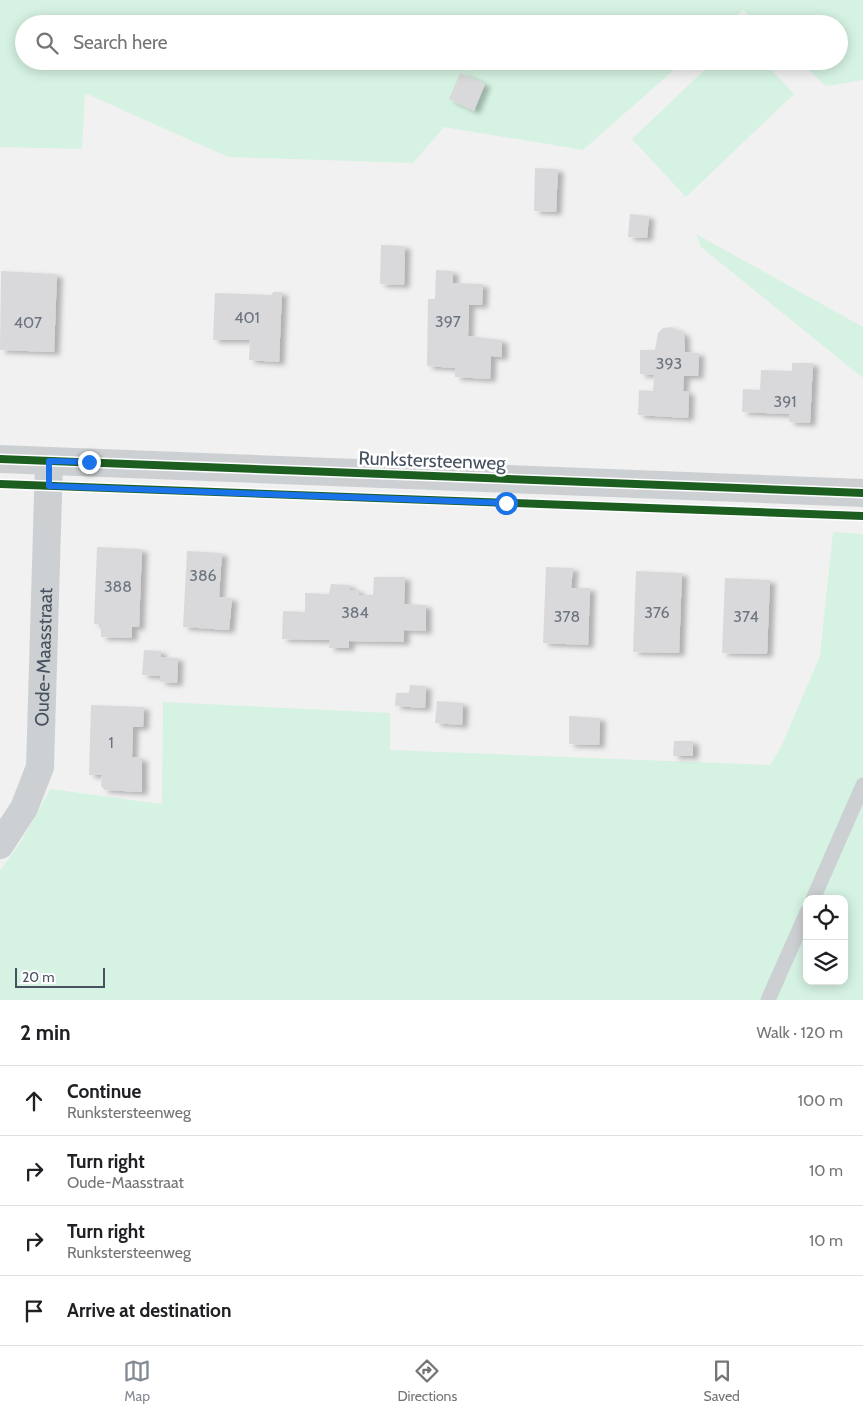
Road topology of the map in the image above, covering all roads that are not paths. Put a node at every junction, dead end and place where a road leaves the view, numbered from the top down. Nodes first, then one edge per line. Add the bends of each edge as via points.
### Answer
1 (0, 459) edge
2 (49, 461) junction
3 (863, 493) edge
4 (863, 785) edge
5 (0, 846) edge
6 (815, 895) edge
7 (803, 921) edge
8 (768, 1000) edge

1 - 2 street, Runkstersteenweg
2 - 3 street, Runkstersteenweg
2 - 5 street, Oude-Maasstraat via 40,767 24,808
4 - 6 lane
7 - 8 lane

